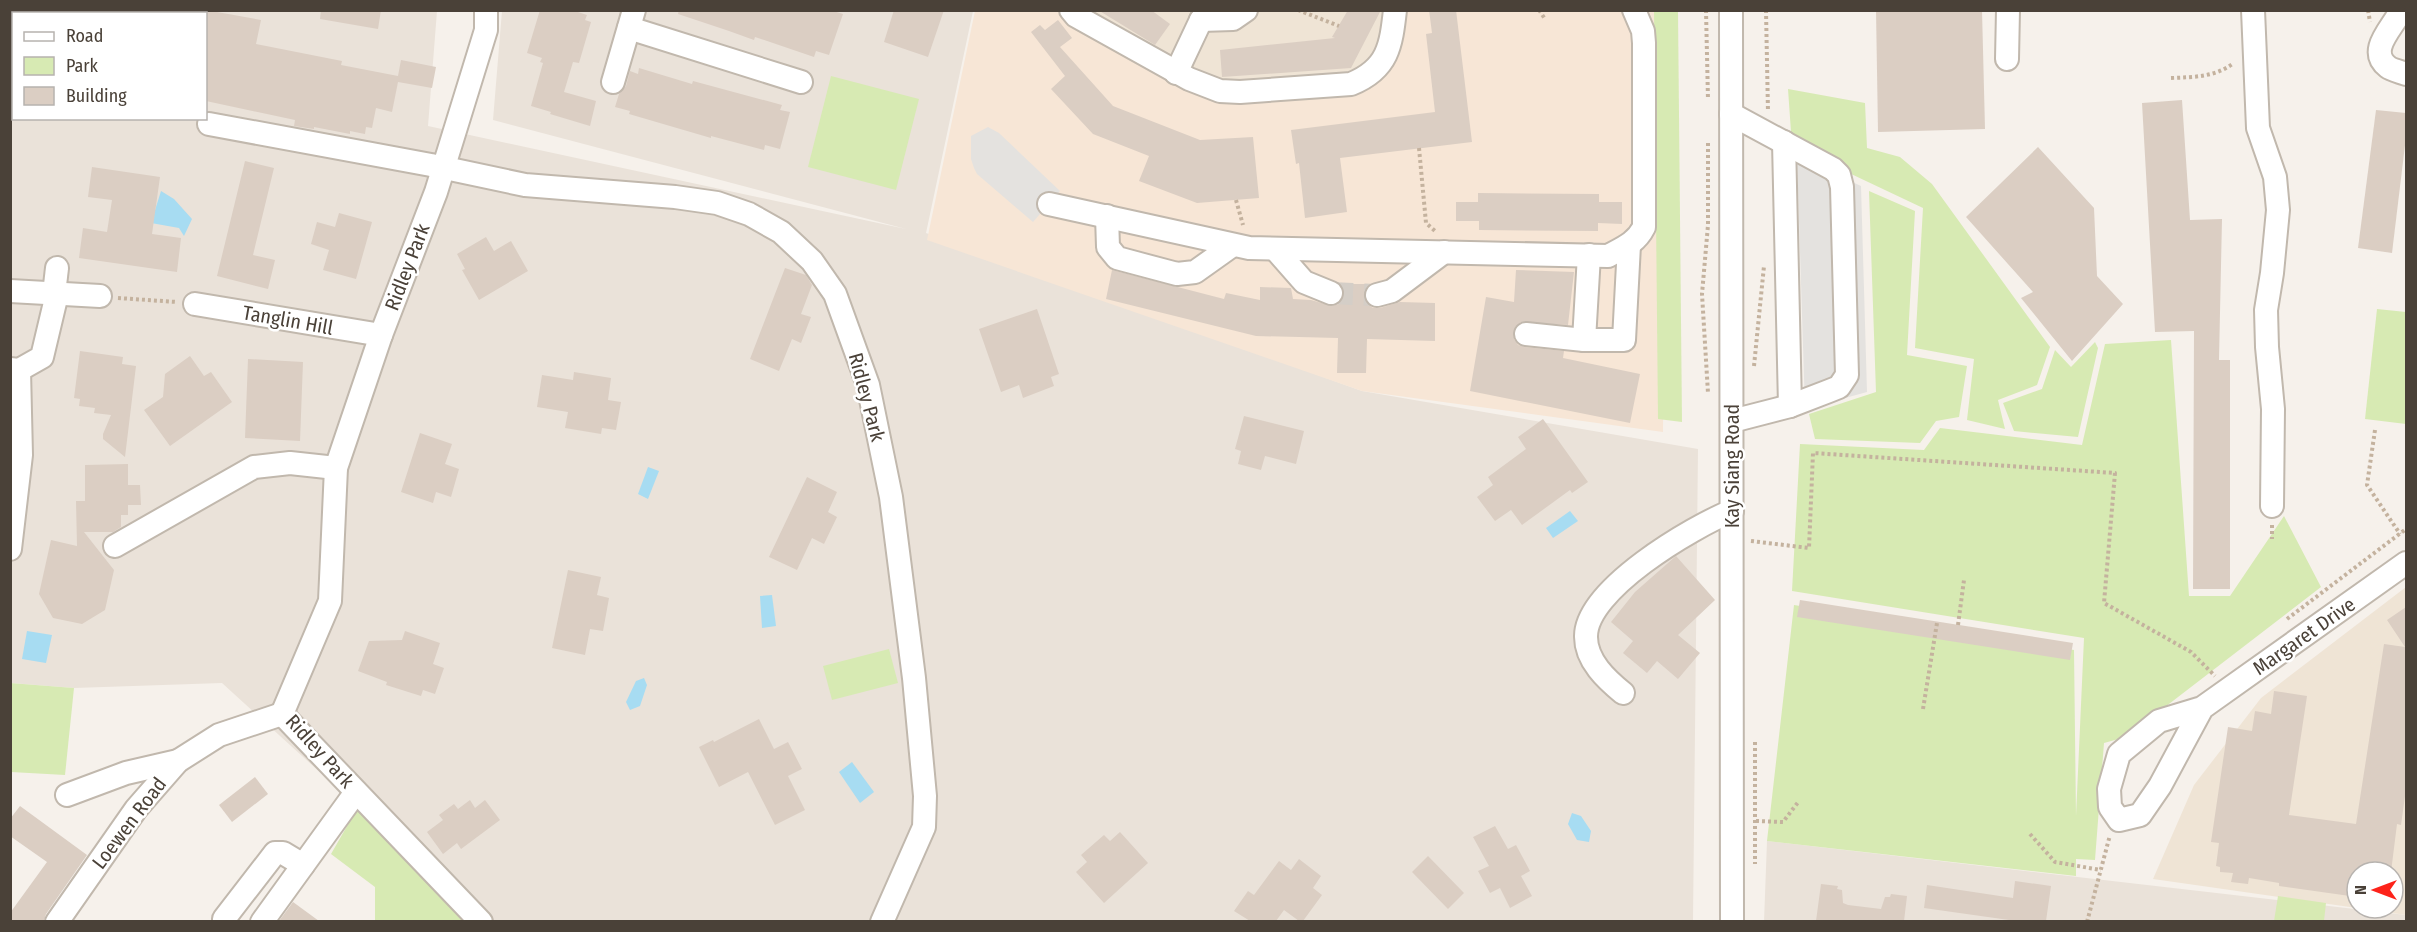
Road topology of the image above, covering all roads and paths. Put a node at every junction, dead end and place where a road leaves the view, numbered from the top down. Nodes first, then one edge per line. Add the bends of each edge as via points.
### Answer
1 (486, 10) edge
2 (1071, 10) edge
3 (1246, 10) edge
4 (1298, 10) edge
5 (1395, 10) edge
6 (1539, 10) edge
7 (1634, 10) edge
8 (1731, 10) edge
9 (1766, 10) edge
10 (2008, 10) edge
11 (2253, 10) edge
12 (2401, 10) edge
13 (1198, 15) edge
14 (632, 19) edge
15 (1545, 19) dead end
16 (1339, 26) dead end
17 (2007, 59) dead end
18 (1176, 73) junction
19 (2406, 74) edge
20 (2207, 76) dead end
21 (2171, 78) dead end
22 (613, 82) dead end
23 (801, 82) dead end
24 (1731, 114) junction
25 (209, 124) dead end
26 (1777, 138) junction
27 (1419, 148) dead end
28 (443, 167) junction
29 (1049, 204) dead end
30 (1107, 216) junction
31 (1233, 245) junction
32 (1443, 245) junction
33 (1629, 245) junction
34 (1275, 249) junction
35 (1589, 255) junction
36 (1765, 259) dead end
37 (57, 268) dead end
38 (10, 291) edge
39 (1331, 293) tunnel mouth
40 (55, 294) junction
41 (1377, 294) tunnel mouth
42 (100, 297) joint
43 (195, 304) joint
44 (1526, 334) dead end
45 (381, 335) junction
46 (1584, 340) junction
47 (15, 370) edge
48 (1754, 371) dead end
49 (1790, 406) junction
50 (1731, 421) junction
51 (2375, 430) dead end
52 (336, 468) junction
53 (2272, 506) dead end
54 (1732, 511) junction
55 (1750, 530) dead end
56 (2400, 534) dead end
57 (1750, 541) junction
58 (115, 546) dead end
59 (10, 549) edge
60 (1750, 552) dead end
61 (2406, 563) edge
62 (1964, 580) dead end
63 (1936, 623) dead end
64 (1958, 625) dead end
65 (2217, 678) dead end
66 (1623, 693) dead end
67 (2202, 708) junction
68 (1923, 709) dead end
69 (282, 714) junction
70 (1755, 741) dead end
71 (178, 761) junction
72 (356, 792) junction
73 (67, 795) dead end
74 (1798, 801) dead end
75 (2119, 820) junction
76 (1756, 821) junction
77 (2030, 834) dead end
78 (303, 865) junction
79 (1755, 868) dead end
80 (2101, 870) junction
81 (224, 919) dead end
82 (57, 921) edge
83 (262, 921) edge
84 (481, 921) edge
85 (882, 921) edge
86 (1732, 921) edge
87 (2087, 921) edge

1 - 28 street, Ridley Park via 486,30
2 - 18 street
3 - 13 street via 1233,19
4 - 16 path
5 - 18 street via 1389,50 1374,72 1351,84 1220,91
6 - 15 path
7 - 33 street via 1644,43 1644,227
8 - 24 street, Kay Siang Road
9 - 26 path
10 - 17 street
11 - 53 street via 2258,128 2275,177 2278,210 2266,310 2273,409
12 - 19 street via 2381,41 2380,55 2388,67
13 - 18 street
14 - 22 street
14 - 23 street
20 - 21 path
24 - 26 street
24 - 50 street, Kay Siang Road
25 - 28 street, Ridley Park
26 - 49 street
26 - 49 street via 1833,169 1842,187 1847,375 1839,387
27 - 32 path via 1426,223
28 - 45 street, Ridley Park
28 - 85 street, Ridley Park via 525,185 675,197 739,210 781,232 812,261 835,294 868,385 891,497 925,796 924,827
29 - 30 street
30 - 31 street
30 - 31 street via 1108,248 1117,258 1177,274 1195,272
31 - 34 street
32 - 34 street
32 - 35 street
32 - 41 street via 1392,291
33 - 35 street via 1608,256
33 - 46 street via 1624,340
34 - 39 street via 1304,282
35 - 46 street
36 - 48 path
37 - 40 street
38 - 40 street
40 - 42 street
40 - 47 street via 42,357
42 - 43 path
43 - 45 street, Tanglin Hill
44 - 46 street
45 - 52 street, Ridley Park
47 - 59 street via 21,455
49 - 50 street
50 - 54 street, Kay Siang Road
51 - 56 path via 2367,485
52 - 58 street via 290,463 254,467
52 - 69 street, Ridley Park via 330,601
54 - 66 street via 1687,532 1631,572 1591,614 1586,637 1590,656 1608,681
54 - 86 street, Kay Siang Road
55 - 57 path
57 - 60 path
57 - 65 path via 1809,548 1813,453 2115,473 2104,603 2191,652
61 - 67 street, Margaret Drive
62 - 64 path
63 - 68 path
67 - 75 street, Margaret Drive via 2160,786 2140,814
67 - 75 street, Margaret Drive via 2159,721 2119,754 2109,789 2110,807
69 - 71 street, Loewen Road via 219,735
69 - 72 street, Ridley Park
70 - 76 path
71 - 73 street via 126,773
71 - 82 street, Loewen Road via 136,809
72 - 78 street
72 - 84 street, Ridley Park
74 - 76 path via 1783,822
75 - 80 path
76 - 79 path
77 - 80 path via 2055,862
78 - 81 street via 284,853 275,853
78 - 83 street
80 - 87 path

